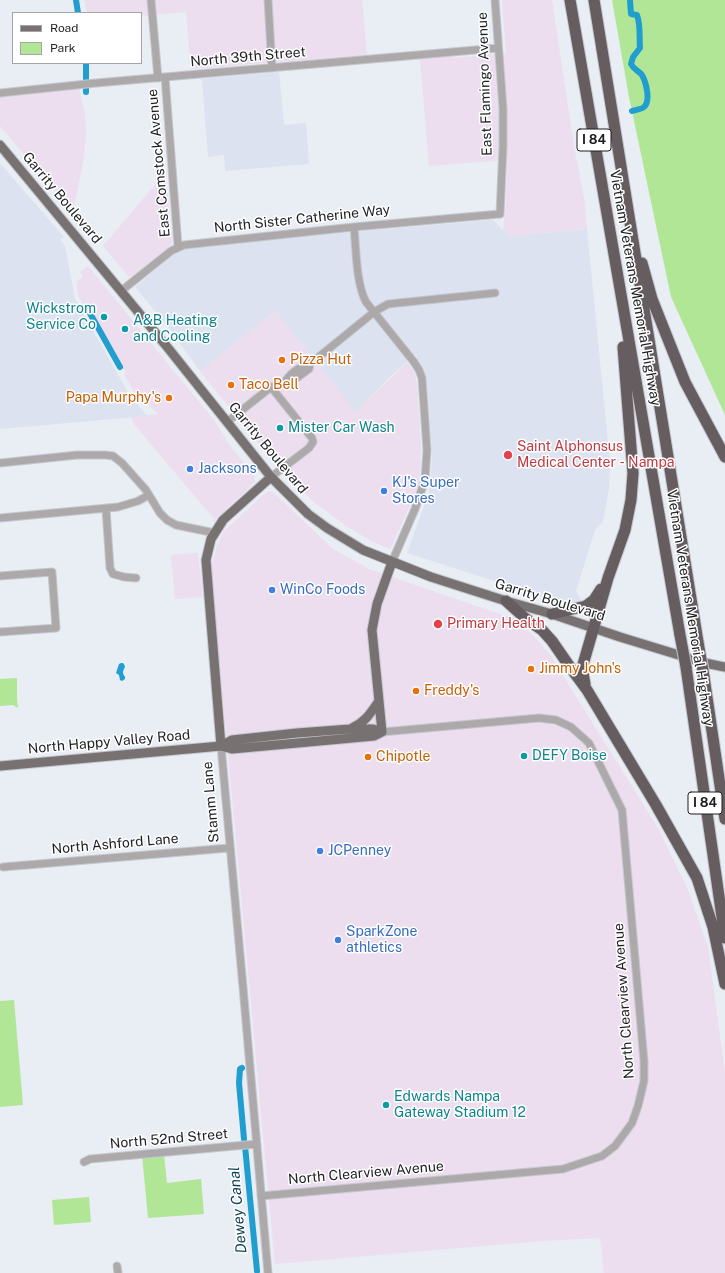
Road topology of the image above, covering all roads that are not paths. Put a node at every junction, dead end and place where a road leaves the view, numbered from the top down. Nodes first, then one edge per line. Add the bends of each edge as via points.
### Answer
1 (151, 0) edge
2 (268, 0) edge
3 (495, 0) edge
4 (570, 0) edge
5 (594, 0) edge
6 (498, 48) junction
7 (272, 68) junction
8 (161, 78) junction
9 (0, 93) edge
10 (0, 145) edge
11 (500, 214) joint
12 (630, 221) junction
13 (354, 227) junction
14 (178, 246) junction
15 (618, 279) junction
16 (121, 291) junction
17 (495, 293) dead end
18 (374, 312) junction
19 (272, 388) junction
20 (227, 422) junction
21 (725, 457) edge
22 (0, 463) edge
23 (271, 477) junction
24 (149, 495) junction
25 (106, 509) junction
26 (0, 518) edge
27 (215, 533) junction
28 (392, 562) junction
29 (0, 576) edge
30 (136, 578) dead end
31 (608, 578) junction
32 (506, 601) junction
33 (552, 614) junction
34 (593, 628) junction
35 (0, 632) edge
36 (725, 667) edge
37 (586, 690) junction
38 (379, 701) junction
39 (539, 718) joint
40 (350, 728) junction
41 (382, 732) junction
42 (220, 746) junction
43 (0, 766) edge
44 (725, 819) edge
45 (229, 848) junction
46 (3, 867) dead end
47 (725, 938) edge
48 (725, 984) edge
49 (257, 1144) junction
50 (84, 1162) dead end
51 (261, 1196) junction
52 (268, 1273) edge

1 - 8 street, East Comstock Avenue
2 - 7 street
3 - 6 street, East Flamingo Avenue
4 - 15 highway, Vietnam Veterans Memorial Highway / I 84
5 - 12 highway, Vietnam Veterans Memorial Highway / I 84
6 - 7 street, North 39th Street
6 - 11 street, East Flamingo Avenue via 503,113
7 - 8 street, North 39th Street
8 - 9 street, North 39th Street
8 - 14 street, East Comstock Avenue
10 - 16 main road, Garrity Boulevard
11 - 13 street, North Sister Catherine Way
12 - 21 highway via 652,299 683,376
12 - 44 highway, Vietnam Veterans Memorial Highway / I 84, bridge
13 - 14 street, North Sister Catherine Way
13 - 18 street via 359,285 362,295
14 - 16 street, North Sister Catherine Way
15 - 31 highway via 633,473 625,530
15 - 47 highway, Vietnam Veterans Memorial Highway / I 84, bridge via 686,667
16 - 20 main road, Garrity Boulevard
17 - 18 street via 388,304
18 - 19 street via 310,364 286,379 285,383
18 - 28 street via 414,362 422,378 423,390 427,450 425,480
19 - 20 street
19 - 23 street, Stamm Lane via 313,442 307,450
20 - 23 main road, Garrity Boulevard
22 - 24 street via 77,455 113,456
23 - 27 main road, Stamm Lane via 223,520
23 - 28 main road, Garrity Boulevard via 308,514 327,528 363,550
24 - 25 street via 138,501
24 - 27 street via 167,520 176,525
25 - 26 street
25 - 30 street via 110,568 113,574
27 - 42 main road, Stamm Lane via 206,560
28 - 32 main road, Garrity Boulevard
28 - 38 main road via 377,604 372,630
29 - 35 street via 52,572 56,628
31 - 33 highway via 594,600 586,606
31 - 34 highway
32 - 33 main road, Garrity Boulevard
32 - 37 highway via 552,641
33 - 34 main road, Garrity Boulevard
34 - 36 main road, Garrity Boulevard
34 - 37 highway via 582,668
37 - 48 highway via 697,878 713,927
38 - 40 main road via 367,718
38 - 41 main road
39 - 41 street, North Happy Valley Road
39 - 51 street, North Clearview Avenue via 556,720 571,727 588,743 622,810 644,1064 644,1081 632,1123 615,1146 602,1156 563,1169
40 - 41 main road, North Happy Valley Road via 372,728
40 - 42 main road, North Happy Valley Road via 232,740
41 - 42 main road, North Happy Valley Road via 374,736 340,740 232,749
42 - 43 main road, North Happy Valley Road
42 - 45 street, Stamm Lane
45 - 46 street, North Ashford Lane
45 - 49 street, Stamm Lane
49 - 50 street, North 52nd Street via 90,1159
49 - 51 street, Stamm Lane
51 - 52 street, Stamm Lane

